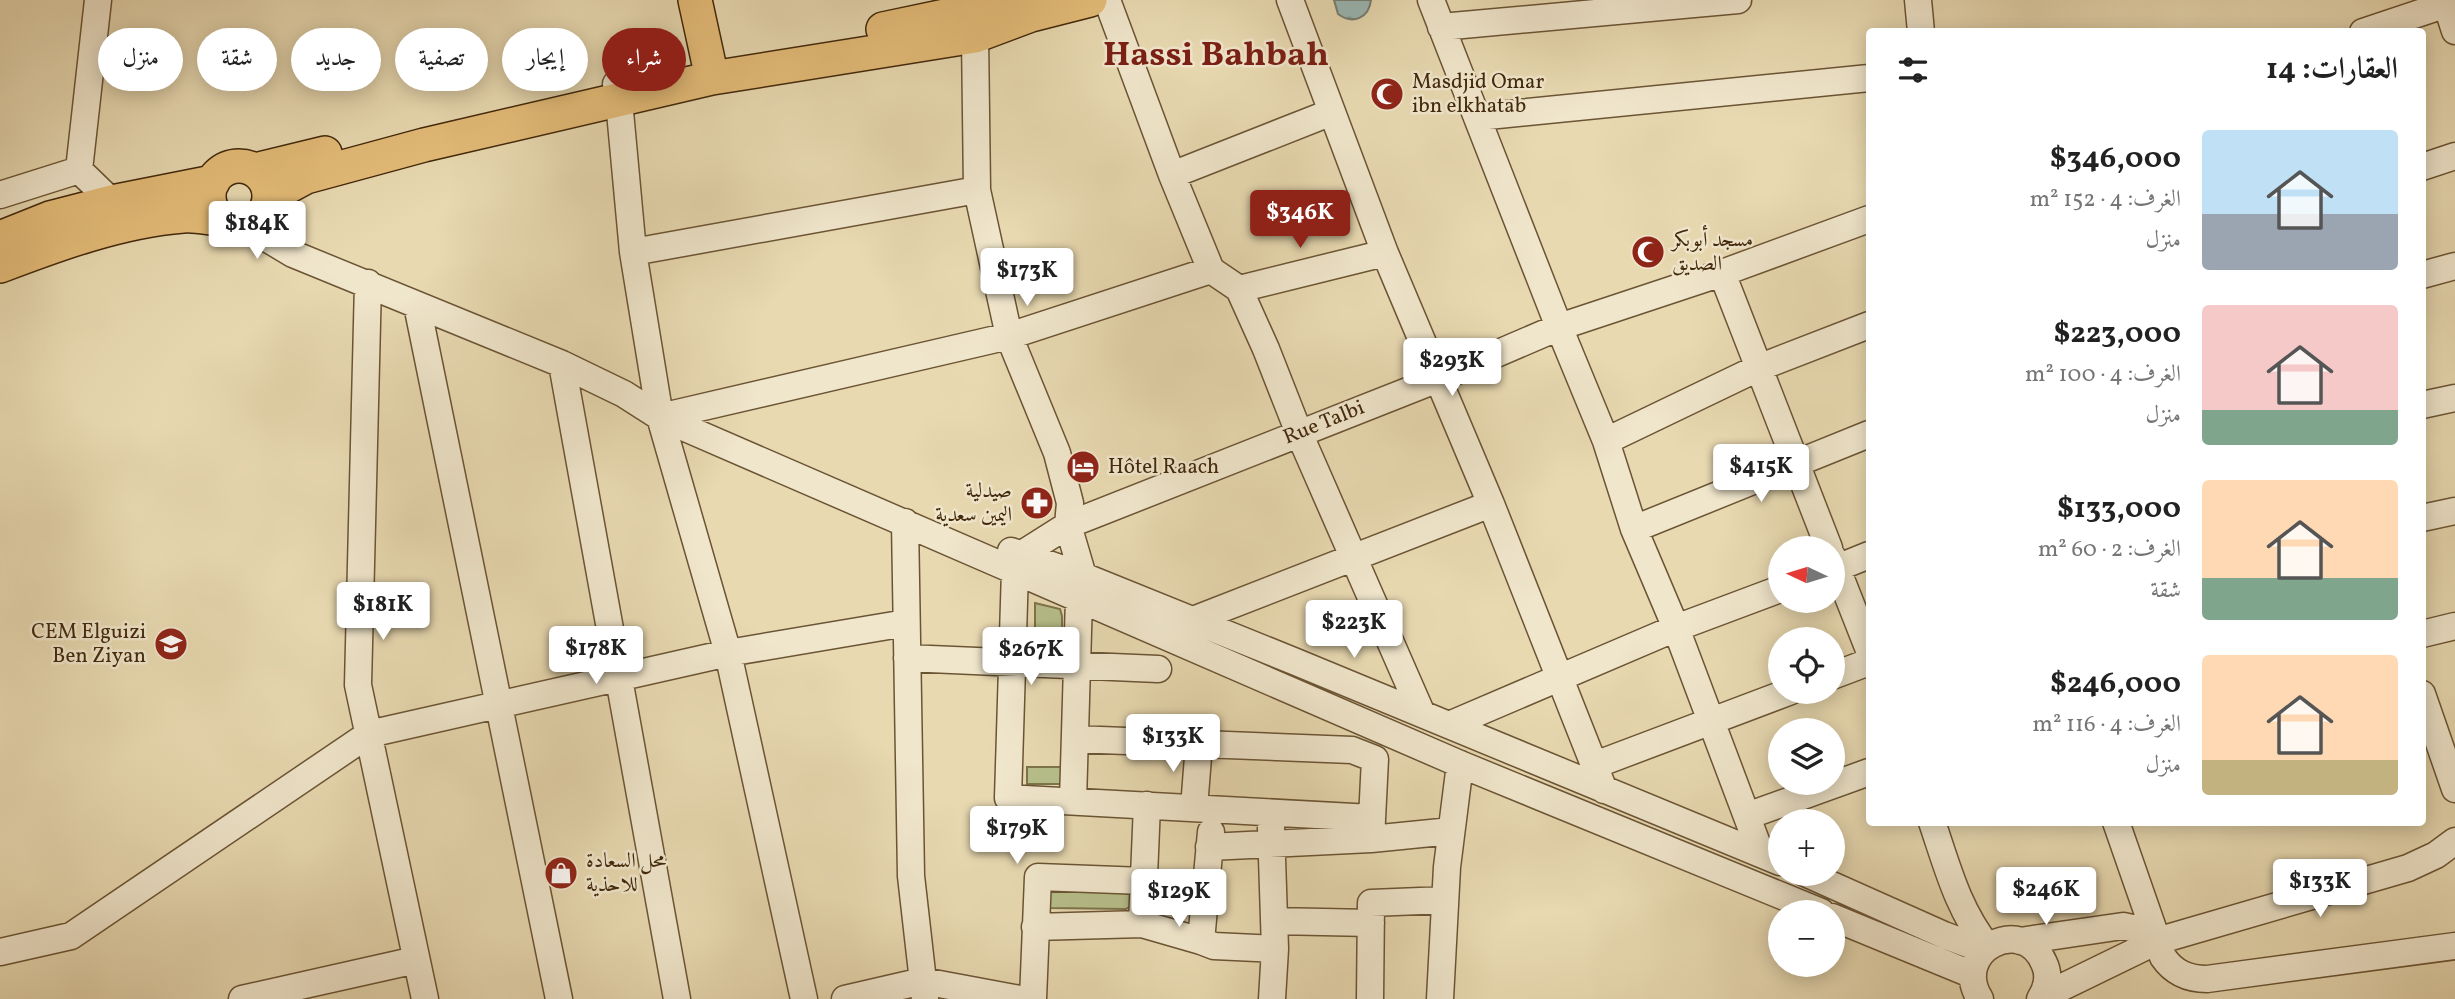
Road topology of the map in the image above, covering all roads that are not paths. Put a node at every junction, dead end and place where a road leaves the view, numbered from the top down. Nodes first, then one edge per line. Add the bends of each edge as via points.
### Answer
1 (98, 0) edge
2 (695, 0) edge
3 (716, 0) edge
4 (1019, 0) edge
5 (1090, 0) edge
6 (1107, 0) edge
7 (1290, 0) edge
8 (1432, 0) edge
9 (1738, 0) edge
10 (1918, 0) edge
11 (2446, 2) edge
12 (1441, 27) junction
13 (1921, 28) edge
14 (2374, 28) edge
15 (2455, 31) edge
16 (975, 36) junction
17 (721, 70) junction
18 (1866, 78) edge
19 (617, 92) junction
20 (1332, 112) junction
21 (1478, 117) junction
22 (2455, 156) edge
23 (2426, 166) edge
24 (79, 170) junction
25 (1172, 175) junction
26 (213, 182) junction
27 (977, 190) junction
28 (0, 195) edge
29 (111, 202) junction
30 (252, 204) junction
31 (1866, 220) edge
32 (0, 238) edge
33 (633, 252) junction
34 (1385, 253) junction
35 (0, 266) edge
36 (2455, 267) edge
37 (1211, 270) junction
38 (1722, 274) junction
39 (2426, 274) edge
40 (368, 283) junction
41 (1239, 289) junction
42 (417, 305) junction
43 (1866, 326) edge
44 (1559, 327) junction
45 (1009, 336) junction
46 (562, 365) junction
47 (1758, 368) junction
48 (1437, 379) junction
49 (2455, 398) edge
50 (2426, 404) edge
51 (660, 417) junction
52 (1299, 433) junction
53 (1866, 435) edge
54 (1606, 441) junction
55 (1795, 465) junction
56 (1491, 504) junction
57 (2455, 511) edge
58 (2426, 517) edge
59 (905, 522) junction
60 (1068, 525) junction
61 (1634, 529) junction
62 (1823, 536) edge
63 (1866, 555) edge
64 (1353, 557) junction
65 (1845, 558) edge
66 (1018, 562) junction
67 (1081, 587) junction
68 (1845, 590) edge
69 (1768, 594) edge
70 (1193, 620) junction
71 (906, 623) junction
72 (2455, 626) edge
73 (1676, 628) junction
74 (2426, 633) edge
75 (1866, 642) edge
76 (728, 653) junction
77 (907, 658) junction
78 (1012, 663) junction
79 (1866, 663) edge
80 (1076, 666) junction
81 (1158, 669) dead end
82 (1845, 671) edge
83 (1559, 676) junction
84 (618, 678) junction
85 (1768, 700) edge
86 (500, 705) junction
87 (2426, 706) edge
88 (1422, 714) junction
89 (1711, 722) junction
90 (1449, 725) junction
91 (369, 734) junction
92 (1075, 738) junction
93 (1199, 744) junction
94 (1460, 764) junction
95 (1866, 773) edge
96 (1600, 778) junction
97 (2455, 789) edge
98 (1073, 801) junction
99 (1147, 805) junction
100 (1203, 808) junction
101 (1269, 812) junction
102 (1746, 816) junction
103 (1933, 826) edge
104 (2117, 826) edge
105 (1372, 829) junction
106 (1451, 831) junction
107 (2455, 841) edge
108 (1273, 845) junction
109 (1209, 847) junction
110 (1768, 854) edge
111 (1768, 857) edge
112 (1144, 881) junction
113 (1834, 886) edge
114 (1444, 900) junction
115 (1792, 900) edge
116 (1962, 909) junction
117 (1274, 921) junction
118 (1845, 922) edge
119 (1371, 923) junction
120 (1142, 924) junction
121 (1035, 928) junction
122 (1944, 935) junction
123 (1201, 941) junction
124 (2020, 941) junction
125 (2157, 941) junction
126 (2455, 946) edge
127 (1986, 948) junction
128 (1275, 949) junction
129 (0, 952) edge
130 (416, 960) junction
131 (1977, 987) edge
132 (924, 990) edge
133 (2041, 998) edge
134 (243, 999) edge
135 (425, 999) edge
136 (559, 999) edge
137 (677, 999) edge
138 (804, 999) edge
139 (845, 999) edge
140 (1020, 999) edge
141 (1033, 999) edge
142 (1272, 999) edge
143 (1370, 999) edge
144 (1440, 999) edge

1 - 24 street
2 - 17 main road
3 - 17 main road
4 - 17 main road
5 - 16 main road
6 - 25 street
7 - 20 street
8 - 12 street
9 - 12 street
10 - 13 street
11 - 14 street
11 - 15 street
12 - 21 street
16 - 17 main road
16 - 27 street
17 - 19 main road
18 - 21 street
19 - 30 main road via 306,177
19 - 33 street
20 - 25 street
20 - 34 street
21 - 44 street
22 - 23 street
24 - 28 street
24 - 29 street
25 - 37 street
26 - 29 main road
26 - 30 main road via 210,202
26 - 30 main road via 227,169 246,167
27 - 33 street
27 - 45 street
29 - 32 main road via 50,218
30 - 35 main road via 120,227
30 - 40 street via 293,254
31 - 38 street, Rue Talbi
33 - 51 street
34 - 41 street
34 - 48 street
36 - 39 street
37 - 41 street
37 - 45 street
38 - 44 street, Rue Talbi
38 - 47 street
40 - 42 street
40 - 91 street via 358,685
41 - 52 street
42 - 46 street
42 - 86 street
43 - 47 street
44 - 48 street, Rue Talbi
44 - 54 street
45 - 51 street
45 - 60 street via 1057,453 1070,503
46 - 51 street
46 - 84 street
47 - 54 street
47 - 55 street
48 - 52 street, Rue Talbi
48 - 56 street
49 - 50 street
51 - 59 street
51 - 76 street
52 - 60 street, Rue Talbi
52 - 64 street
53 - 55 street
54 - 61 street
55 - 61 street
55 - 62 street
56 - 64 street
56 - 83 street
57 - 58 street
59 - 66 street
59 - 71 street
60 - 66 street, Rue Talbi
60 - 67 street
61 - 73 street
63 - 65 street
64 - 70 street
64 - 88 street
66 - 67 street
66 - 78 street
67 - 70 street
67 - 80 street
67 - 94 street
68 - 75 street
69 - 73 street
70 - 88 street
71 - 76 street
71 - 77 street
72 - 74 street
73 - 83 street
73 - 89 street
76 - 84 street
76 - 138 street
77 - 78 street
77 - 132 street via 911,876
78 - 80 street
78 - 98 street via 1008,798
79 - 82 street
80 - 81 street
80 - 92 street
83 - 90 street
83 - 96 street
84 - 86 street
84 - 137 street
85 - 89 street
86 - 91 street
86 - 136 street
87 - 97 street
88 - 90 street
89 - 96 street
89 - 102 street
90 - 96 street
91 - 129 street via 71,936
91 - 130 street
92 - 93 street
92 - 98 street
93 - 100 street
93 - 105 street via 1352,750 1375,759
94 - 106 street
94 - 115 street
95 - 102 street
96 - 111 street
98 - 99 street
99 - 100 street
99 - 112 street
100 - 101 street
100 - 109 street
101 - 105 street
101 - 108 street
102 - 110 street
103 - 116 street
104 - 125 street
105 - 106 street
105 - 108 street
106 - 114 street
107 - 125 street via 2408,868
108 - 109 street
108 - 117 street
109 - 123 street
112 - 120 street
112 - 121 street via 1038,877
113 - 122 street
114 - 119 street via 1371,903
114 - 144 street
116 - 122 street via 1958,925
116 - 127 street
117 - 119 street
117 - 128 street
118 - 131 street
119 - 143 street
120 - 121 street
120 - 123 street
121 - 141 street
122 - 127 street
123 - 128 street via 1214,946
124 - 125 street via 2123,926 2141,930
124 - 127 street via 2003,940
124 - 133 street via 2037,950 2046,968
125 - 126 street via 2169,966 2197,979
125 - 133 street
127 - 131 street via 1975,966
128 - 142 street
130 - 134 street
130 - 135 street
132 - 139 street
132 - 140 street

